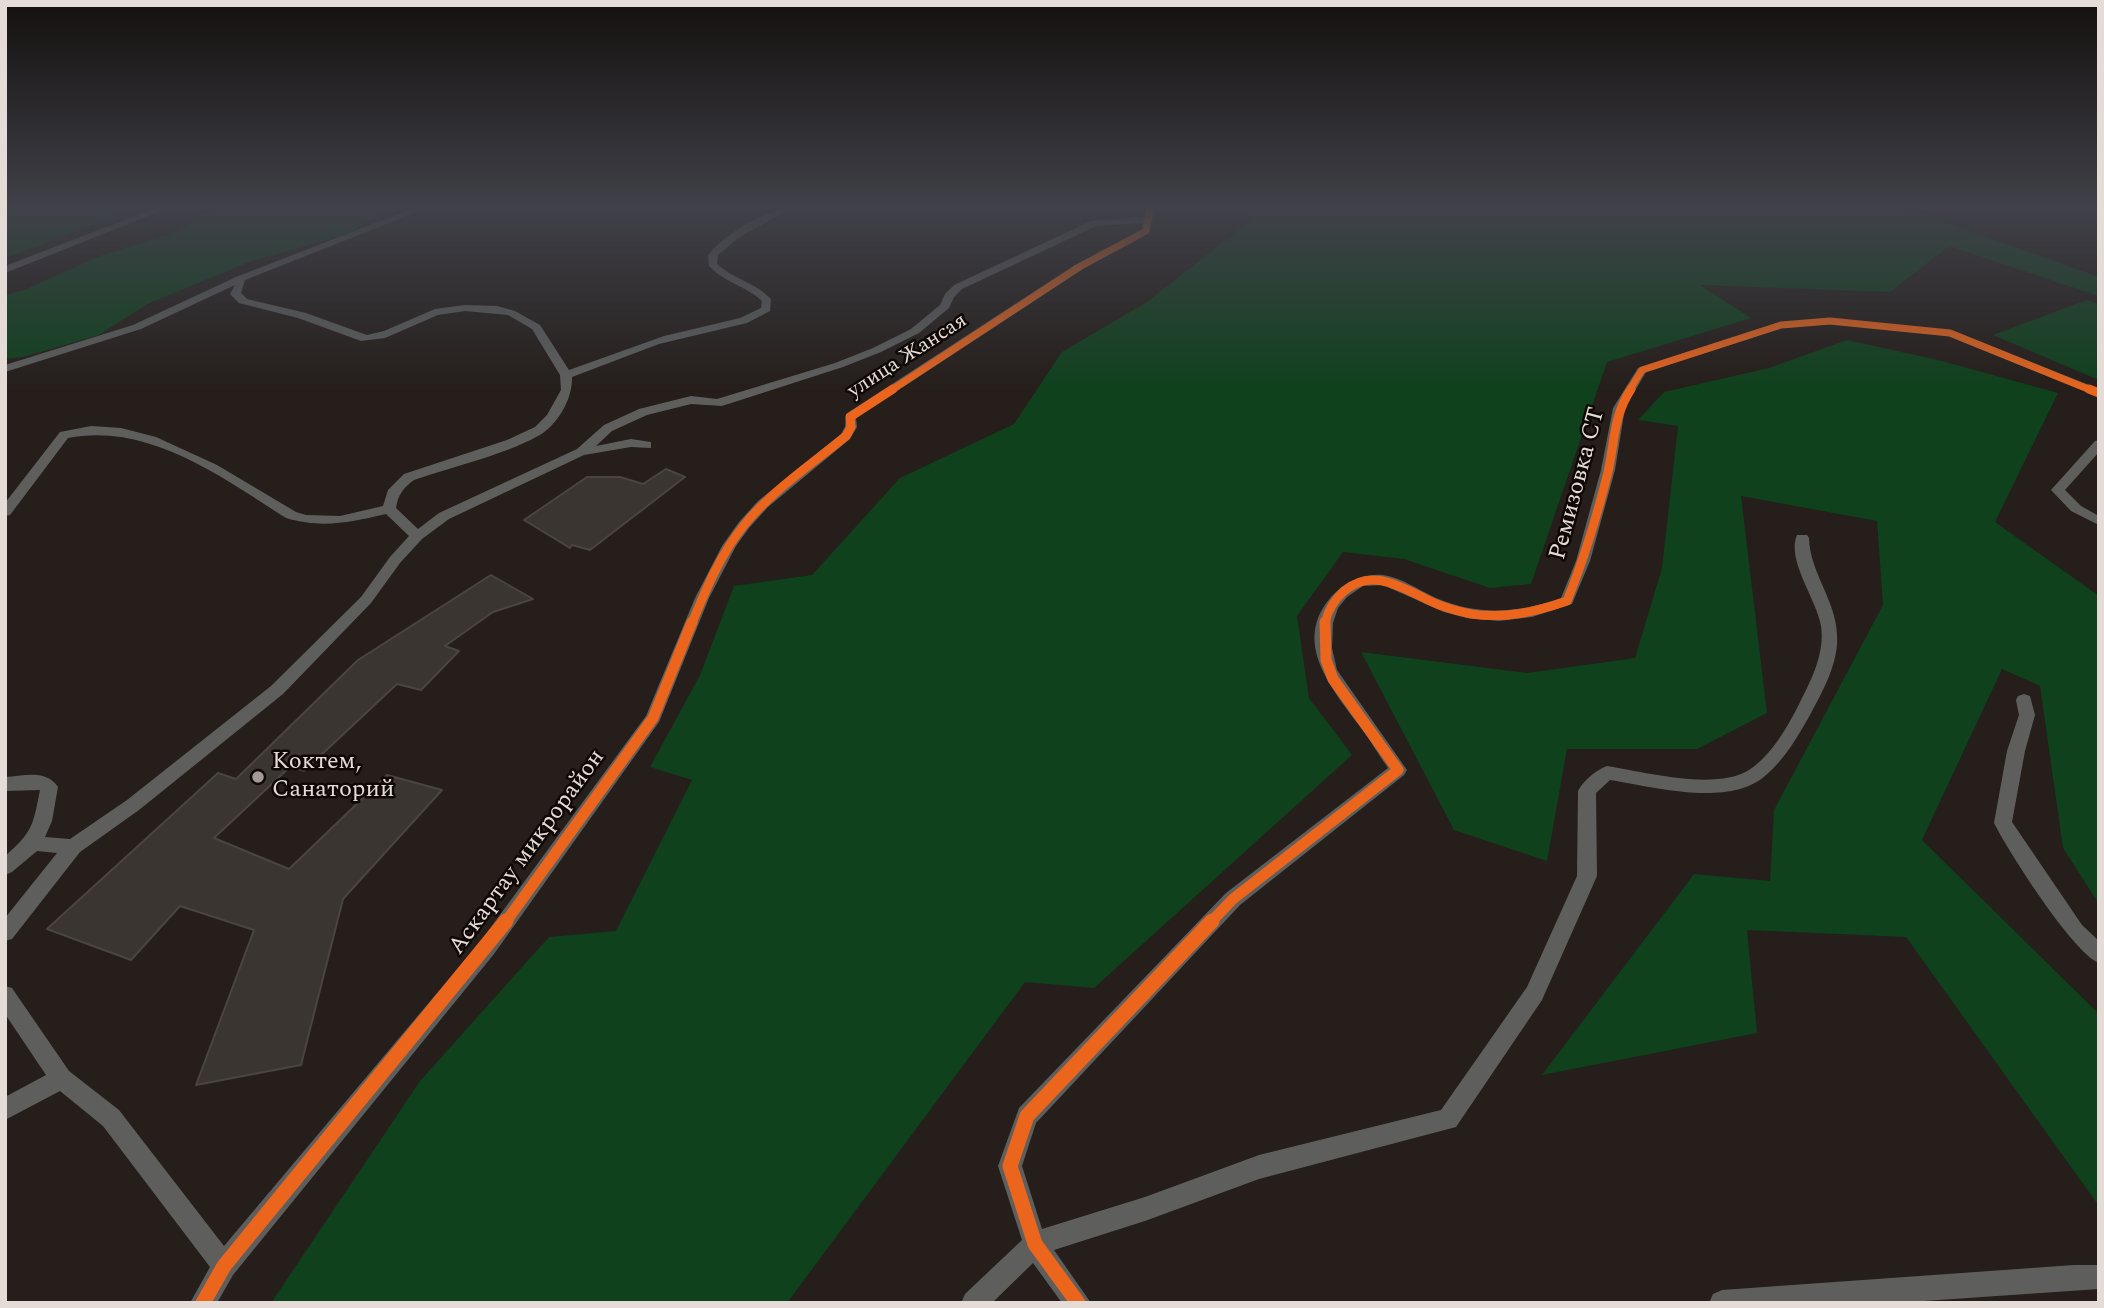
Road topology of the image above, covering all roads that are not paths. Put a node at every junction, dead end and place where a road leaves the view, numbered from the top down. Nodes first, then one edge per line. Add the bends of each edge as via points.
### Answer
1 (263, 270) edge
2 (716, 270) edge
3 (992, 270) edge
4 (1074, 270) edge
5 (240, 279) junction
6 (5, 369) edge
7 (566, 375) junction
8 (2099, 393) edge
9 (852, 417) joint
10 (2099, 444) edge
11 (646, 445) dead end
12 (581, 452) junction
13 (389, 509) junction
14 (5, 512) edge
15 (2099, 521) edge
16 (417, 536) junction
17 (1802, 538) dead end
18 (2024, 700) dead end
19 (5, 784) edge
20 (33, 843) junction
21 (73, 847) junction
22 (5, 867) edge
23 (5, 933) edge
24 (2099, 954) edge
25 (5, 995) edge
26 (61, 1078) junction
27 (5, 1109) edge
28 (1035, 1244) junction
29 (224, 1266) junction
30 (2099, 1278) edge
31 (203, 1303) edge
32 (974, 1303) edge
33 (1079, 1303) edge
34 (1722, 1303) edge

1 - 5 street
2 - 7 street via 763,296 766,309 751,318 665,339
3 - 12 street via 958,286 945,306 915,331 877,350 718,403 691,400 643,412 608,428
4 - 9 street, улица Жансая
5 - 6 street via 137,327
5 - 7 street via 235,294 243,301 365,338 381,337 442,310 505,312 536,327
7 - 13 street via 567,390 561,404 539,430 409,477 396,486
8 - 28 street, Ремизовка СТ via 1950,333 1830,321 1782,325 1642,370 1619,408 1594,522 1567,601 1505,618 1460,612 1406,586 1364,579 1338,597 1325,615 1323,658 1337,687 1398,770 1233,899 1027,1115 1010,1166
9 - 29 street, Аскартау микрорайон via 846,436 744,525 702,598 653,718 487,948
10 - 15 street via 2058,490 2080,512
11 - 12 street via 631,443
12 - 16 street via 444,516
13 - 14 street via 321,524 304,520 203,461 164,444 78,430 64,435
13 - 16 street
16 - 21 street via 366,600 277,690 134,805
17 - 28 street via 1801,554 1829,629 1829,655 1784,743 1755,776 1719,787 1606,773 1587,791 1587,876 1535,993 1448,1119 1259,1167
18 - 24 street via 2027,715 2003,823 2075,930
19 - 20 street via 40,781 49,787 43,821
20 - 21 street
20 - 22 street
21 - 23 street
25 - 26 street
26 - 27 street
26 - 29 street via 111,1118
28 - 32 street
28 - 33 street
29 - 31 street, Аскартау микрорайон
30 - 34 street

